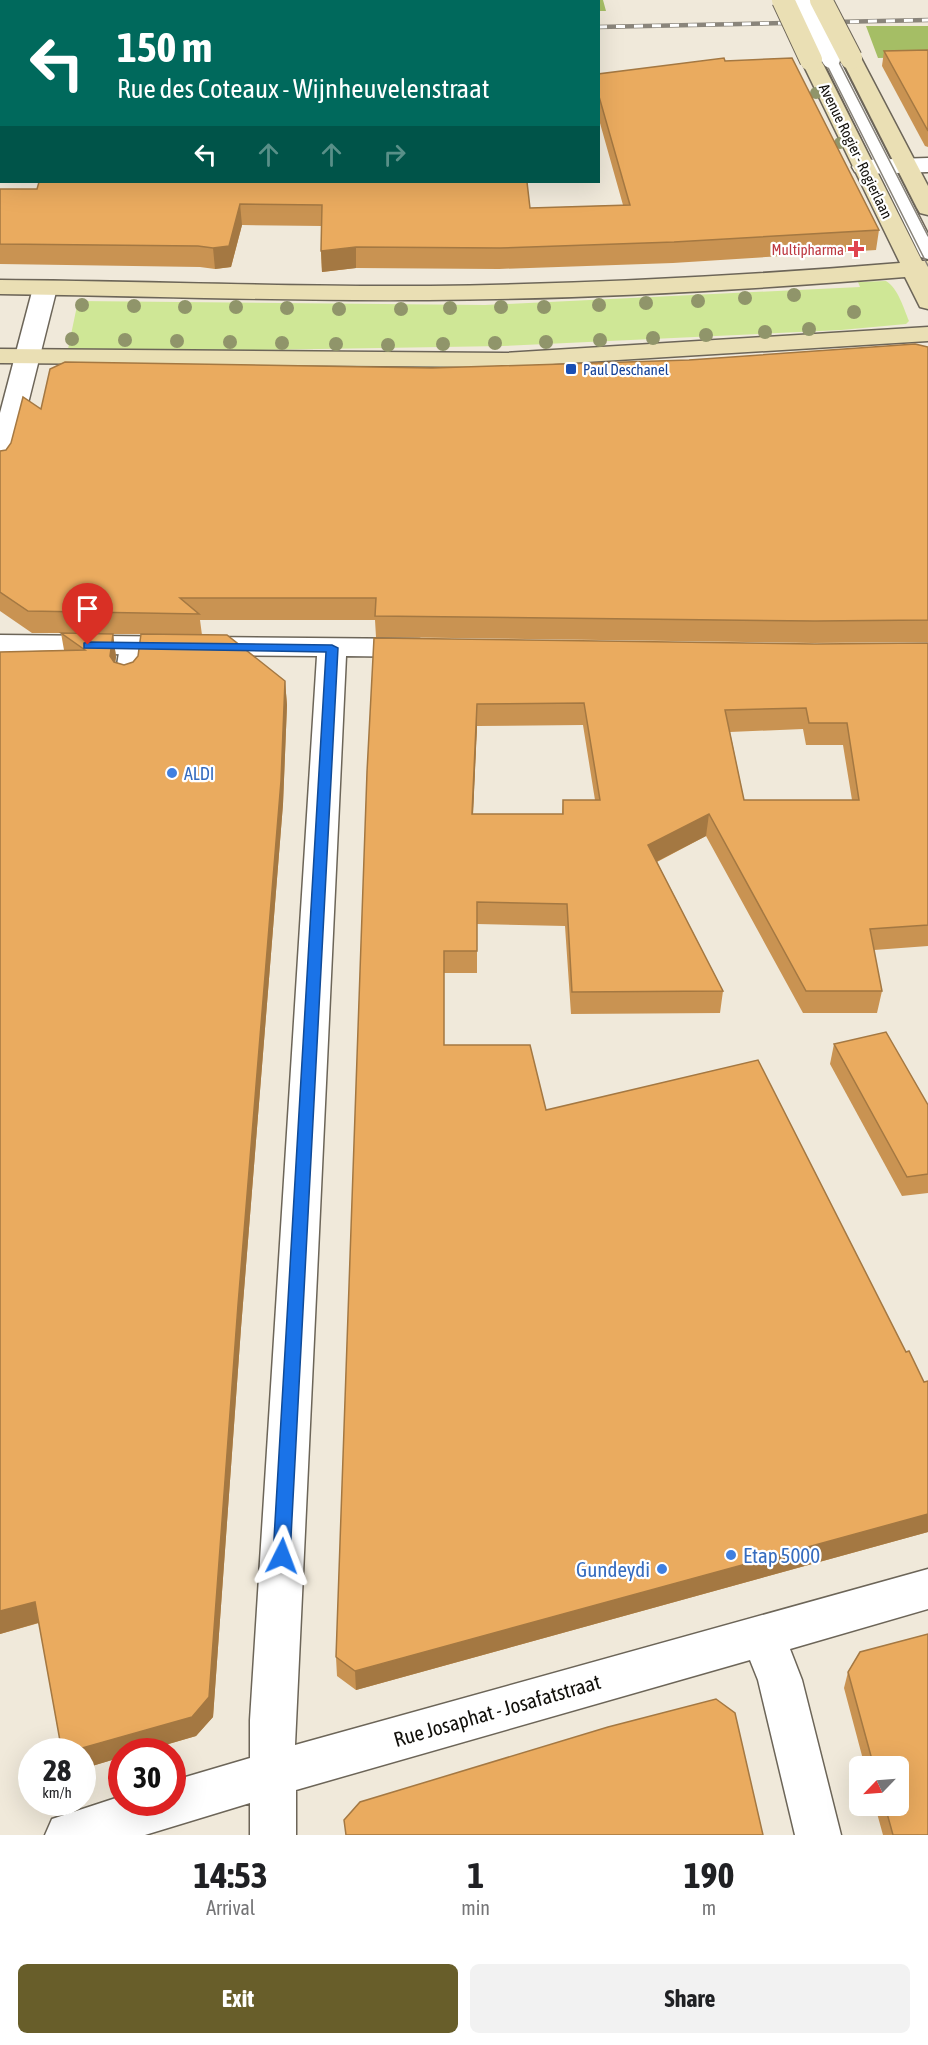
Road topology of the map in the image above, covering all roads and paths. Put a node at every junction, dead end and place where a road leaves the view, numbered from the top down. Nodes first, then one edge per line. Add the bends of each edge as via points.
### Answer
1 (783, 0) edge
2 (801, 0) edge
3 (821, 0) edge
4 (831, 59) junction
5 (896, 166) edge
6 (928, 208) edge
7 (924, 263) edge
8 (0, 287) edge
9 (45, 288) junction
10 (928, 302) edge
11 (928, 334) edge
12 (0, 356) edge
13 (29, 357) junction
14 (0, 463) edge
15 (0, 645) edge
16 (132, 646) junction
17 (332, 648) junction
18 (440, 649) edge
19 (127, 678) edge
20 (928, 1589) edge
21 (763, 1635) junction
22 (272, 1774) junction
23 (68, 1835) edge
24 (273, 1835) edge
25 (818, 1835) edge

1 - 4 street, Avenue Rogier - Rogierlaan, bridge
2 - 4 lane, Avenue Rogier - Rogierlaan, bridge
3 - 4 street, Avenue Rogier - Rogierlaan, bridge
4 - 5 street, Avenue Rogier - Rogierlaan
4 - 5 street, Avenue Rogier - Rogierlaan
5 - 6 street, Avenue Rogier - Rogierlaan
5 - 7 street, Avenue Rogier - Rogierlaan
7 - 9 street via 717,284 490,292
7 - 10 street, Avenue Rogier - Rogierlaan
8 - 9 street
9 - 13 street
11 - 13 street via 504,360
12 - 13 street
13 - 14 street
15 - 16 street
16 - 17 street
16 - 19 lane
17 - 18 street
17 - 22 street
20 - 21 street, Rue Josaphat - Josafatstraat
21 - 22 street, Rue Josaphat - Josafatstraat
21 - 25 street via 780,1680
22 - 23 street, Rue Josaphat - Josafatstraat
22 - 24 street

